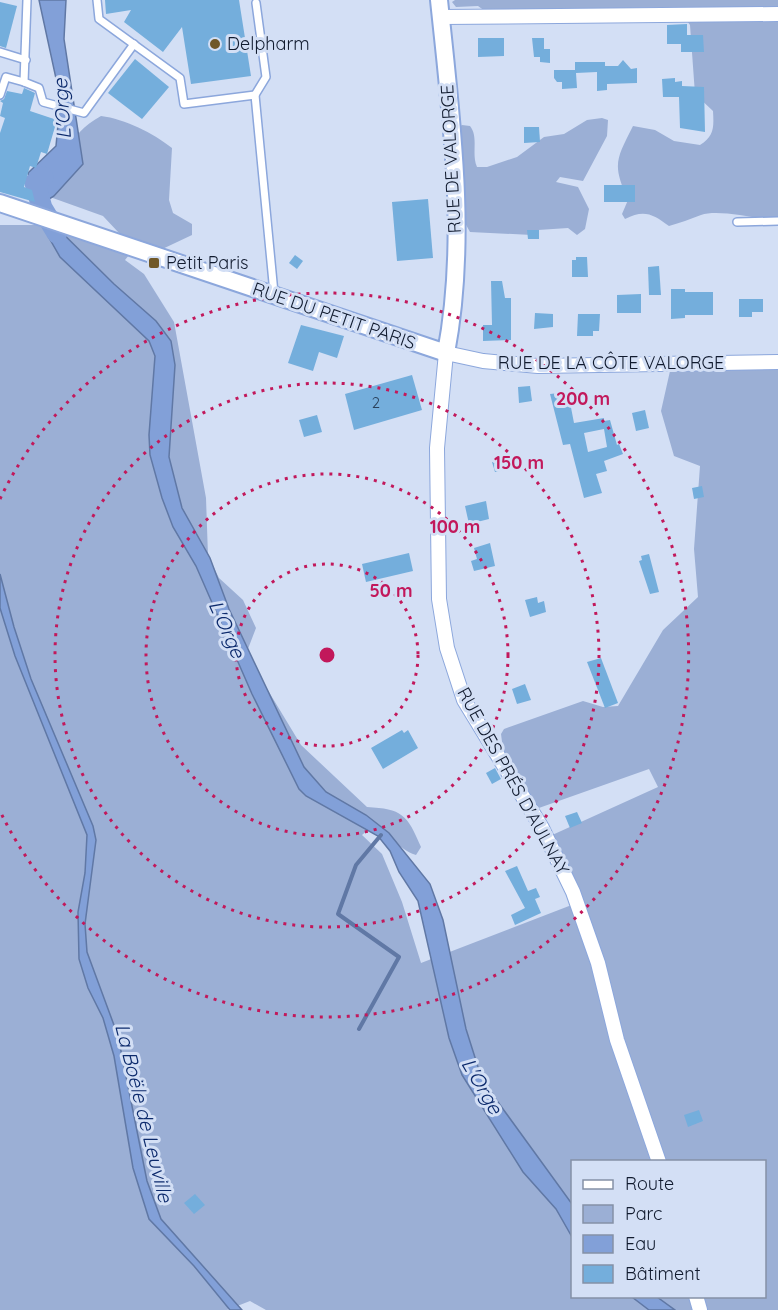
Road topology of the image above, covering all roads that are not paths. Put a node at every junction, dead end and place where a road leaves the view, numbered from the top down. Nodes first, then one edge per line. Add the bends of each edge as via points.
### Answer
1 (25, 0) edge
2 (97, 0) edge
3 (439, 0) edge
4 (256, 3) dead end
5 (778, 14) edge
6 (441, 17) junction
7 (134, 44) junction
8 (0, 52) edge
9 (26, 60) junction
10 (24, 82) junction
11 (0, 95) edge
12 (255, 95) junction
13 (0, 203) edge
14 (778, 221) edge
15 (737, 222) dead end
16 (274, 296) junction
17 (446, 353) junction
18 (778, 362) edge
19 (659, 1160) edge

1 - 9 lane
2 - 7 lane via 99,19
3 - 6 street, RUE DE VALORGE
4 - 12 lane via 266,77
5 - 6 street
6 - 17 street, RUE DE VALORGE via 457,206 454,312
7 - 10 lane via 84,114 43,102 39,88
7 - 12 lane via 180,78 184,104
8 - 9 lane
9 - 10 lane
10 - 11 lane via 6,77
12 - 16 lane
13 - 16 street, RUE DU PETIT PARIS
14 - 15 lane
16 - 17 street, RUE DU PETIT PARIS
17 - 18 street, RUE DE LA CÔTE VALORGE via 490,363 538,366
17 - 19 street, RUE DES PRÉS D'AULNAY via 437,447 439,605 447,648 464,700 542,828 573,892

